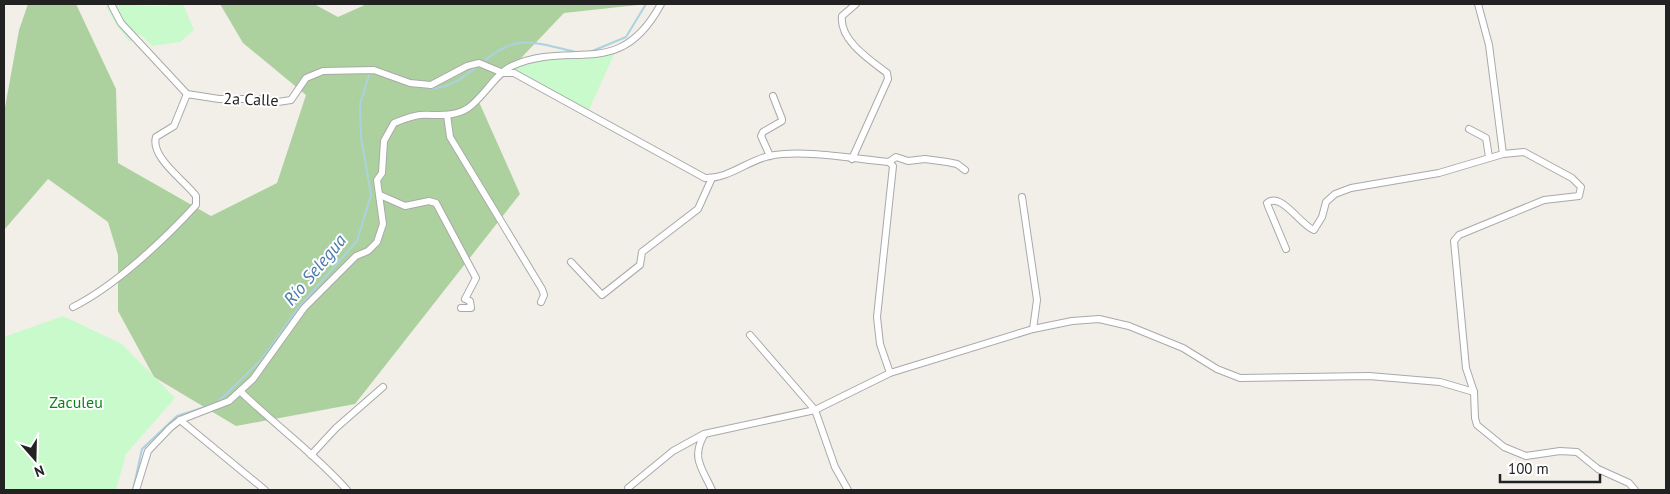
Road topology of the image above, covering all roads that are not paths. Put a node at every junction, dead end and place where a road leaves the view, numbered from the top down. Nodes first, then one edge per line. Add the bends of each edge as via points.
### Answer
1 (114, 4) edge
2 (661, 4) edge
3 (856, 4) edge
4 (1478, 4) edge
5 (503, 73) junction
6 (187, 94) junction
7 (773, 96) dead end
8 (447, 116) junction
9 (1469, 129) dead end
10 (1503, 154) junction
11 (770, 156) junction
12 (852, 158) junction
13 (1489, 158) junction
14 (889, 162) junction
15 (965, 170) dead end
16 (712, 178) junction
17 (380, 195) junction
18 (1022, 197) dead end
19 (1286, 249) dead end
20 (571, 262) dead end
21 (541, 302) dead end
22 (73, 307) dead end
23 (461, 308) dead end
24 (1033, 328) junction
25 (750, 335) dead end
26 (890, 373) junction
27 (383, 387) dead end
28 (240, 391) junction
29 (1474, 392) junction
30 (815, 410) junction
31 (180, 420) junction
32 (704, 434) junction
33 (312, 455) junction
34 (628, 488) dead end
35 (136, 490) edge
36 (265, 490) edge
37 (347, 490) edge
38 (712, 490) edge
39 (848, 490) edge
40 (1635, 490) edge

1 - 6 street via 121,23
2 - 5 street via 653,18 616,50 593,55 542,56 510,66
3 - 12 street via 842,16 845,33 862,54 887,74 888,79
4 - 10 street via 1489,45
5 - 6 street, 2a Calle via 482,65 467,66 430,85 410,83 374,70 323,71 306,78 291,100 278,102
5 - 8 street via 469,108
5 - 16 street, 2a Calle via 514,73 704,178
6 - 22 street via 178,121 156,137 155,142 167,166 196,196 196,206 109,285
7 - 11 street via 782,122 761,136
8 - 17 street via 418,115 394,123 384,141 382,173 377,180
8 - 21 street via 450,137 542,289
9 - 13 street via 1486,138
10 - 13 street
10 - 29 street via 1524,152 1572,178 1581,187 1579,196 1544,200 1459,235 1454,241 1466,368
11 - 12 street via 797,154
11 - 16 street
12 - 14 street
13 - 19 street via 1439,173 1351,188 1335,194 1326,202 1314,230 1287,207 1270,200 1267,203
14 - 15 street via 896,157 908,162 932,160 957,164
14 - 26 street via 892,166 877,317 880,344
16 - 20 street via 698,209 642,252 640,265 602,295
17 - 23 street via 405,206 429,201 436,203 476,278 465,299 470,301 471,308
17 - 28 street via 383,224 377,242 368,252 356,256 304,308 253,379
18 - 24 street via 1037,300
24 - 26 street
24 - 29 street via 1099,320 1129,326 1183,348 1217,369 1240,378 1369,376 1440,382
25 - 30 street
26 - 30 street
27 - 33 street via 336,428
28 - 31 street via 229,401
28 - 33 street via 273,424
29 - 40 street via 1477,425 1504,447 1526,456 1577,452 1598,469 1629,483
30 - 32 street
30 - 39 street via 835,467
31 - 35 street via 148,451
31 - 36 street
32 - 34 street via 673,451
32 - 38 street via 696,454
33 - 37 street

